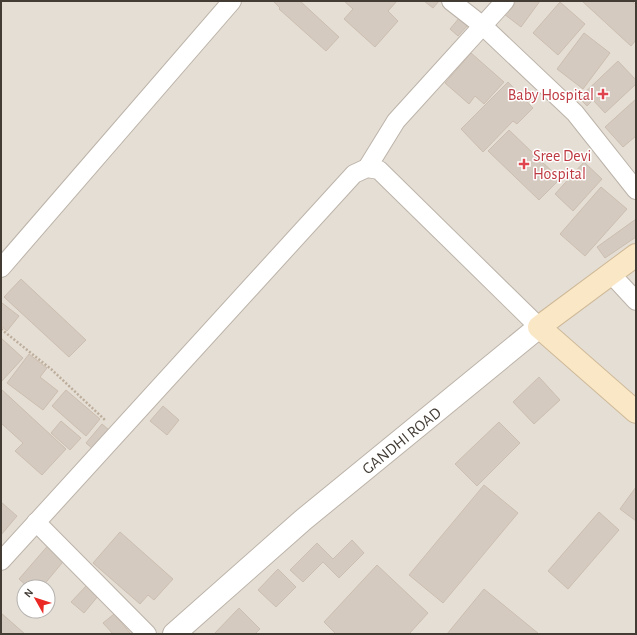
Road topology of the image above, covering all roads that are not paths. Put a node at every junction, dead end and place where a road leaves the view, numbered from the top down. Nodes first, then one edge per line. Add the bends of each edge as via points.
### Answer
1 (232, 1) edge
2 (452, 1) edge
3 (505, 1) edge
4 (483, 26) junction
5 (366, 168) junction
6 (636, 190) edge
7 (636, 255) edge
8 (1, 268) edge
9 (611, 274) junction
10 (636, 301) edge
11 (539, 327) junction
12 (636, 412) edge
13 (36, 522) junction
14 (1, 561) edge
15 (147, 634) edge
16 (174, 634) edge

1 - 8 street
2 - 4 street
3 - 4 street
4 - 5 street via 396,121
4 - 6 street via 575,113
5 - 11 street via 379,170
5 - 13 street via 354,174
7 - 9 main road, GANDHI ROAD
9 - 10 street
9 - 11 main road, GANDHI ROAD
11 - 12 main road
11 - 16 street, GANDHI ROAD via 303,520
13 - 14 street
13 - 15 street

